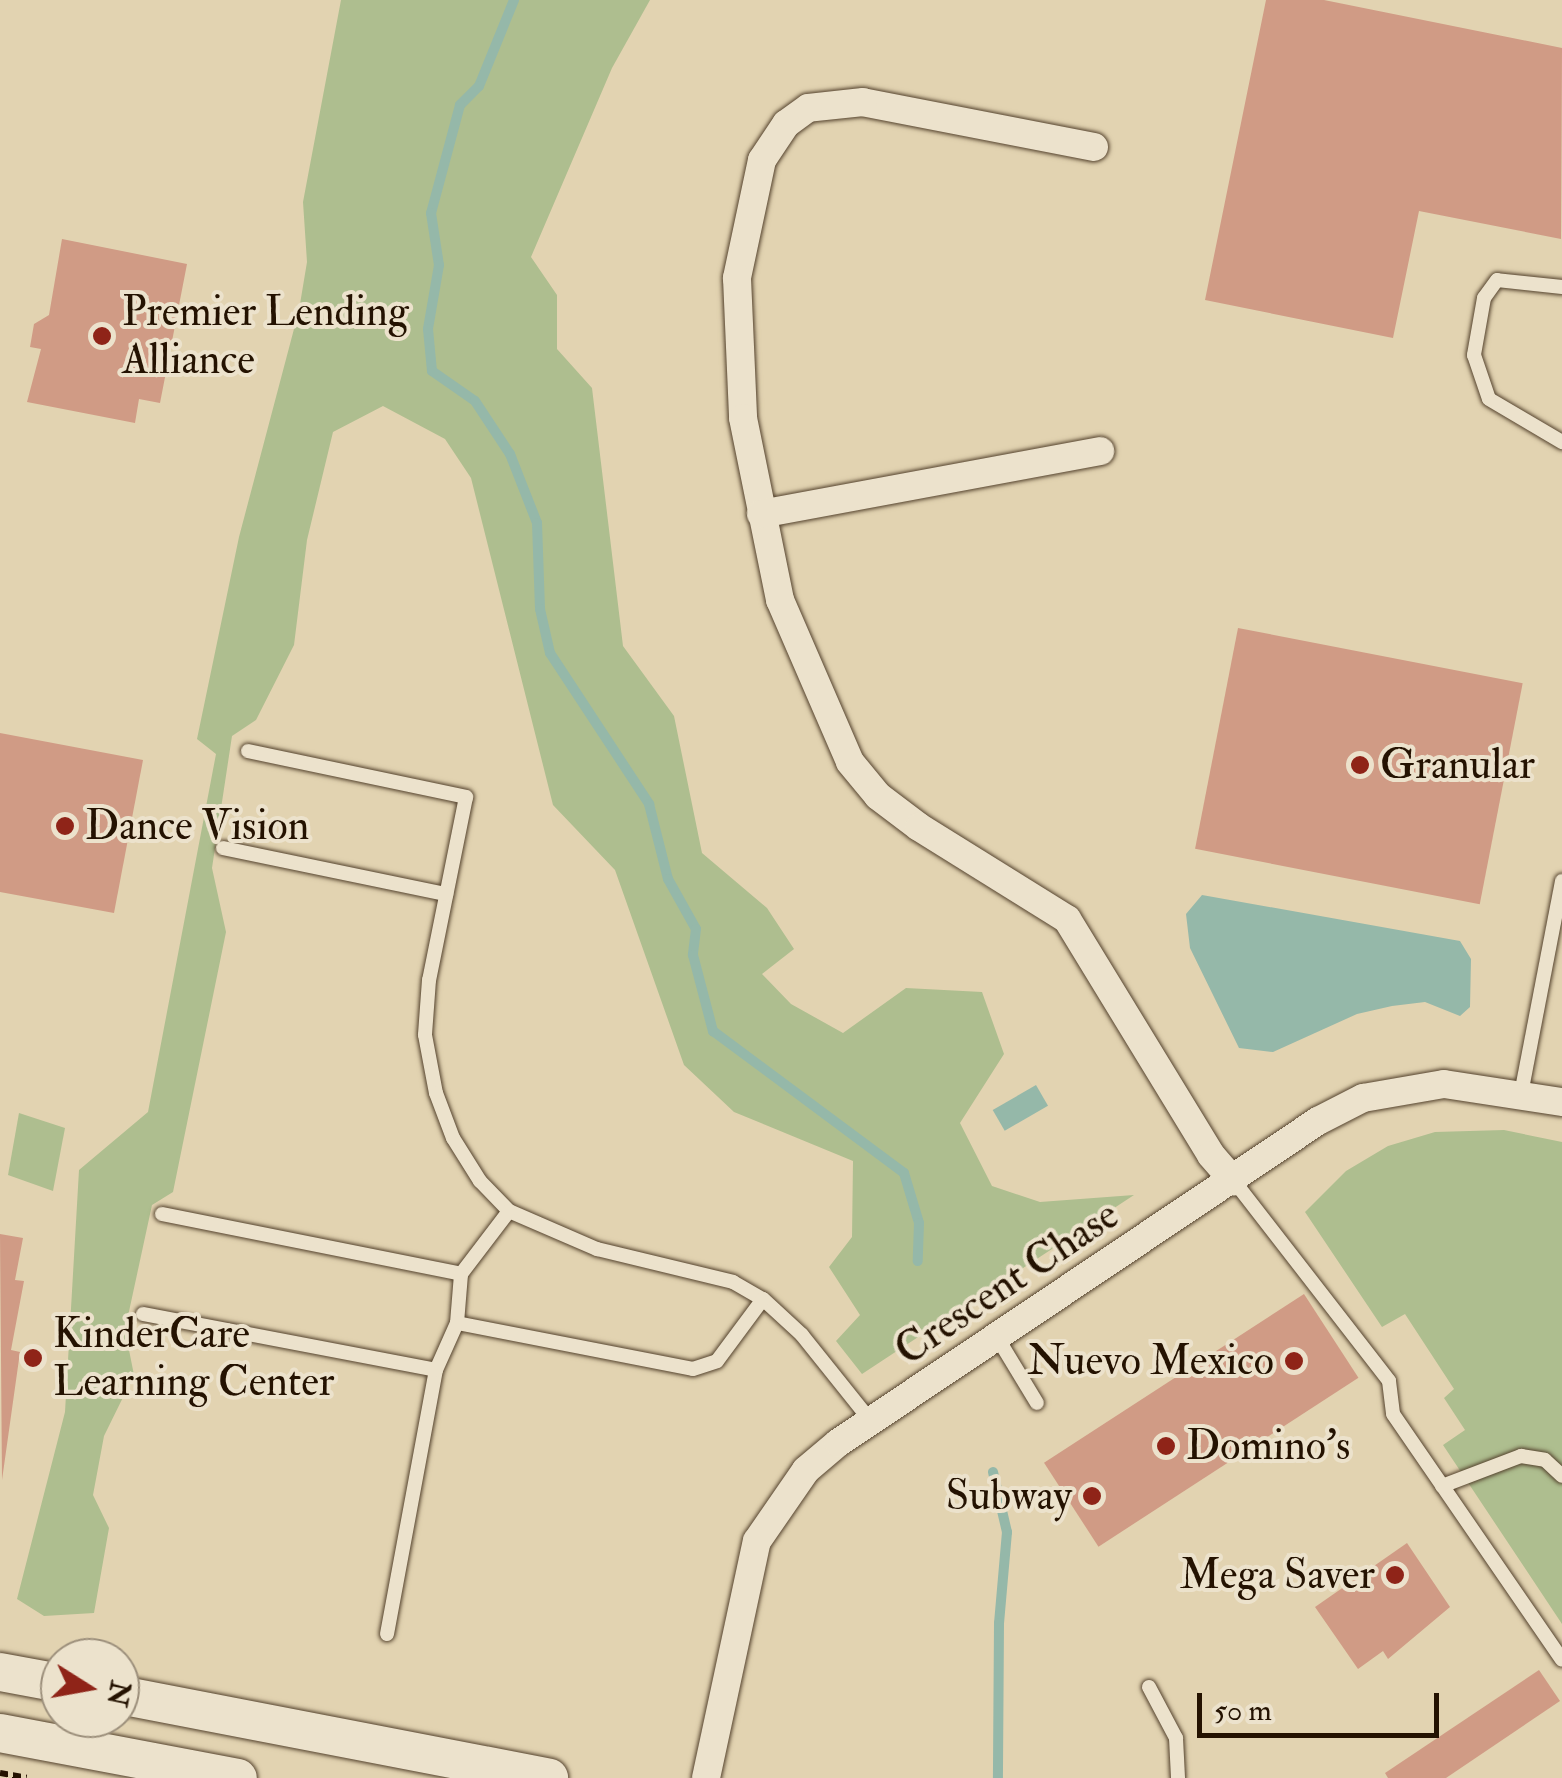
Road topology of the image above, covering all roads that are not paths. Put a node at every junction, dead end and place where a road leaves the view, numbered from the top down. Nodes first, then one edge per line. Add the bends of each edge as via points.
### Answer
1 (1094, 147) dead end
2 (1562, 287) edge
3 (1562, 442) edge
4 (1100, 451) dead end
5 (761, 514) junction
6 (248, 751) dead end
7 (223, 848) dead end
8 (1562, 881) edge
9 (446, 894) junction
10 (1521, 1094) junction
11 (1562, 1102) edge
12 (1234, 1181) junction
13 (509, 1211) junction
14 (162, 1214) dead end
15 (461, 1274) junction
16 (763, 1299) junction
17 (143, 1314) dead end
18 (457, 1324) junction
19 (998, 1337) junction
20 (436, 1370) junction
21 (1037, 1403) dead end
22 (871, 1421) junction
23 (1562, 1476) edge
24 (1442, 1486) junction
25 (387, 1634) dead end
26 (1562, 1660) edge
27 (0, 1672) edge
28 (40, 1680) edge
29 (1149, 1687) dead end
30 (140, 1699) edge
31 (0, 1732) edge
32 (238, 1778) edge
33 (549, 1778) edge
34 (706, 1778) edge
35 (1178, 1778) edge

1 - 5 street via 863,102 822,104 786,124 762,160 737,278 735,341
2 - 3 lane via 1498,280 1484,298 1474,355 1489,399
4 - 5 street
5 - 12 street via 786,616 850,762 878,796 920,828 1066,919
6 - 9 lane via 466,798
7 - 9 lane
8 - 10 lane
9 - 13 lane via 426,1035 436,1093 453,1138
10 - 11 street, Crescent Chase
10 - 12 street, Crescent Chase via 1444,1084 1363,1098 1318,1121
12 - 19 street, Crescent Chase
12 - 24 lane via 1389,1381 1394,1414
13 - 15 lane
13 - 16 lane via 597,1249 733,1282
14 - 15 lane
15 - 18 lane
16 - 18 lane via 717,1362 694,1369
16 - 22 lane via 802,1335
17 - 20 lane
18 - 20 lane
19 - 21 lane
19 - 22 street, Crescent Chase
20 - 25 lane
22 - 34 street, Crescent Chase via 806,1470 757,1541
23 - 24 lane via 1545,1460 1521,1456
24 - 26 lane
27 - 28 main road
29 - 35 lane via 1176,1738
30 - 33 main road
31 - 32 main road

